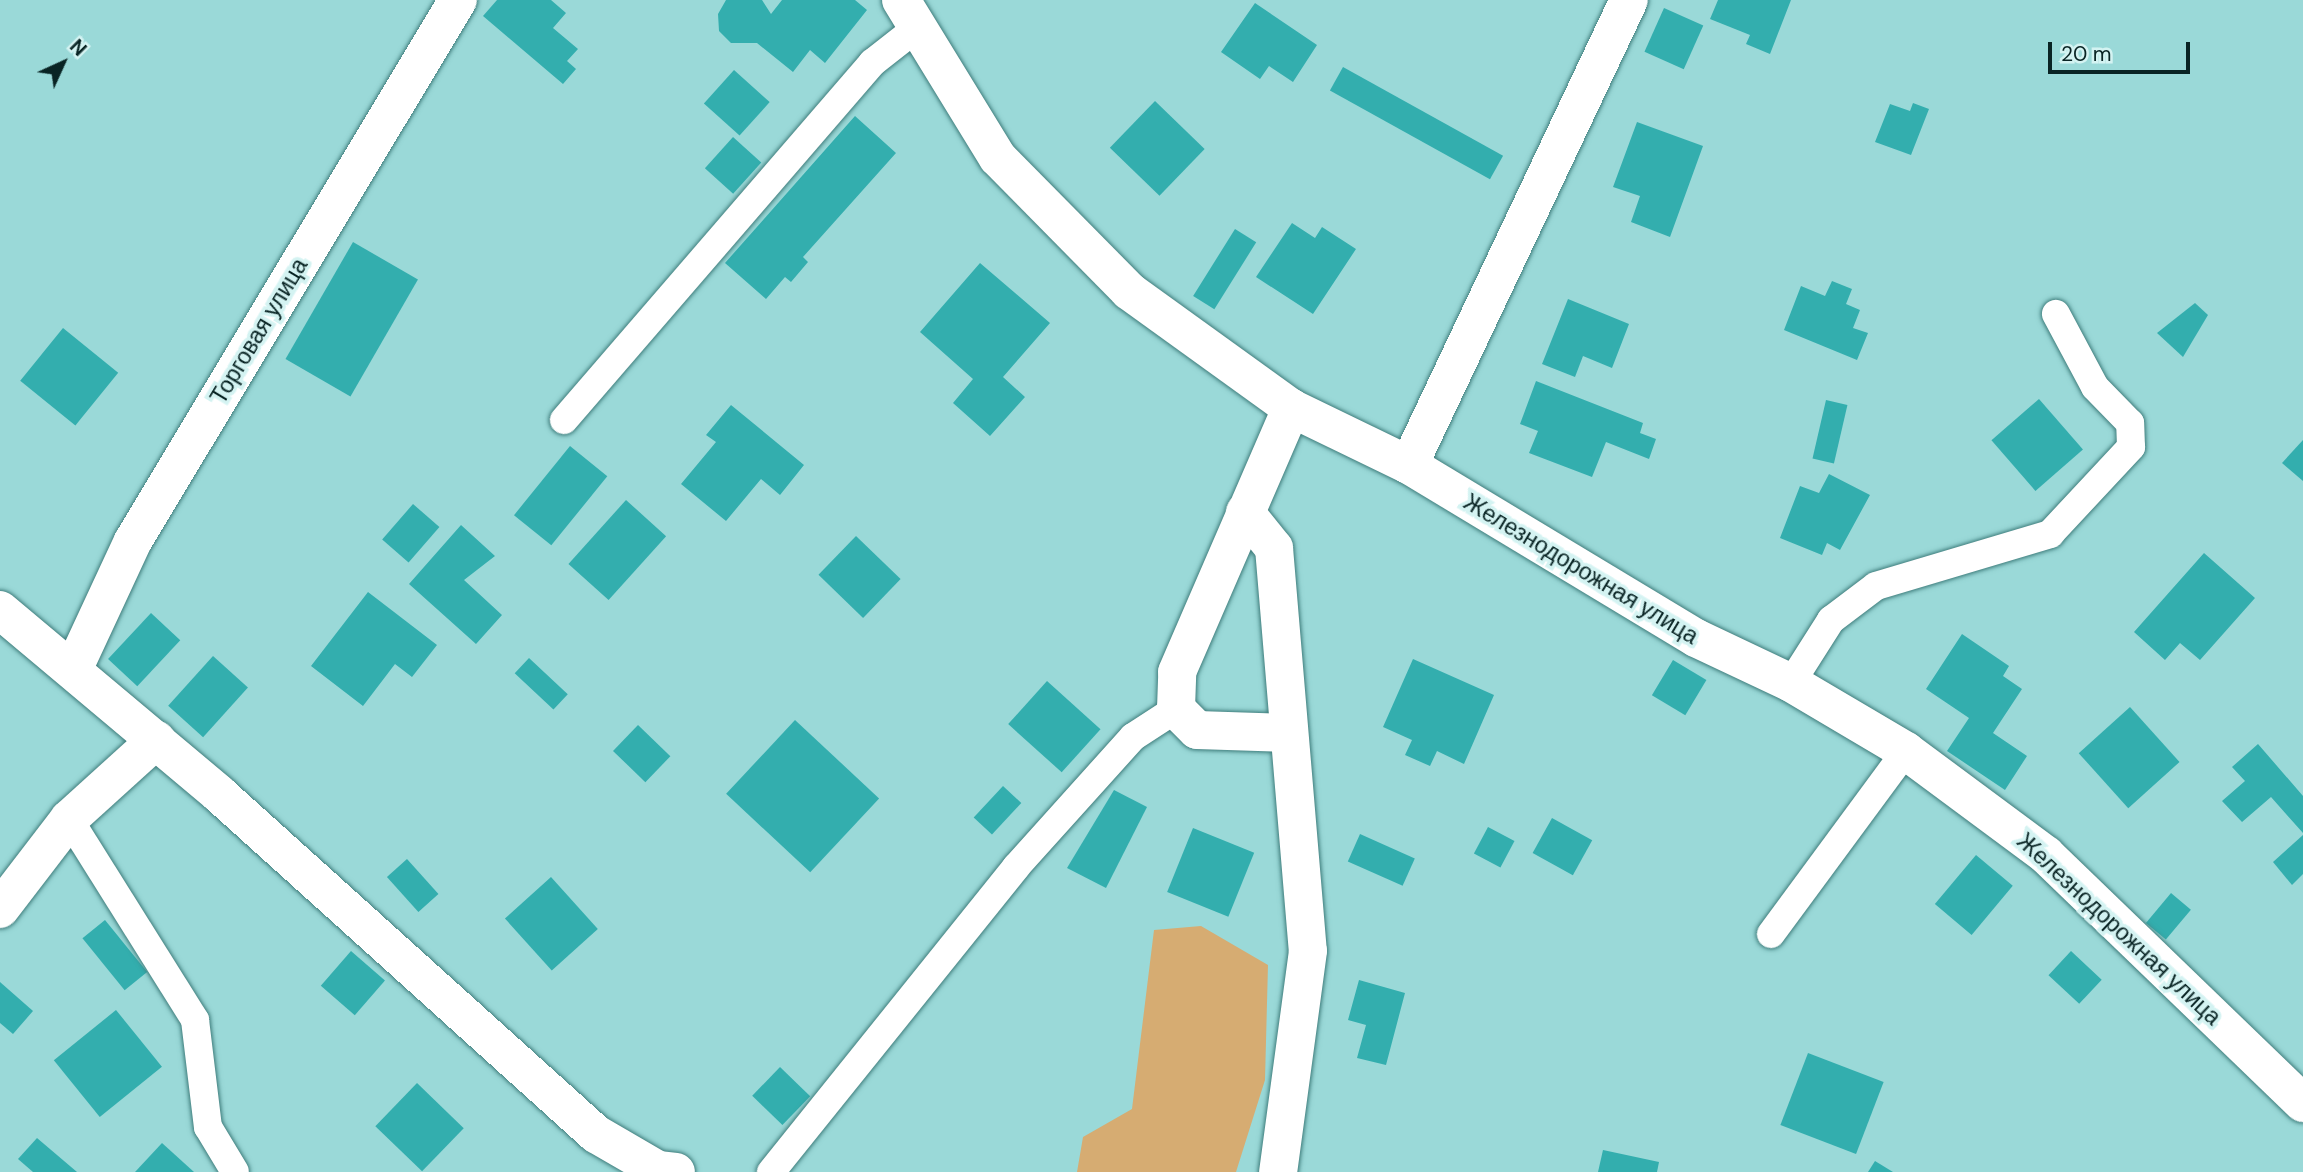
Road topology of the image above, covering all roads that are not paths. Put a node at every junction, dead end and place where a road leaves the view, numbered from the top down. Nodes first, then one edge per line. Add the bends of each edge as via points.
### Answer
1 (458, 0) edge
2 (1629, 0) edge
3 (910, 13) edge
4 (2056, 314) dead end
5 (1291, 408) junction
6 (564, 420) dead end
7 (1409, 465) junction
8 (1245, 512) junction
9 (0, 610) edge
10 (73, 670) junction
11 (1791, 683) junction
12 (1176, 709) junction
13 (1289, 733) junction
14 (156, 740) junction
15 (1906, 751) junction
16 (69, 819) junction
17 (0, 909) edge
18 (1771, 934) dead end
19 (2303, 1103) edge
20 (235, 1172) edge
21 (676, 1172) edge
22 (771, 1172) edge
23 (1278, 1172) edge

1 - 10 street, Торговая улица via 133,541
2 - 7 street
3 - 5 street, Железнодорожная улица via 998,158 1129,291
3 - 6 lane
4 - 11 lane via 2095,387 2130,423 2131,447 2050,534 1877,586 1830,620
5 - 7 street, Железнодорожная улица
5 - 8 street
7 - 11 street, Железнодорожная улица via 1696,638
8 - 12 street via 1177,672
8 - 13 street via 1274,548
9 - 10 street
10 - 14 street
11 - 15 street, Железнодорожная улица
12 - 13 street via 1197,730
12 - 22 lane via 1133,737 1016,867
13 - 23 street via 1308,951
14 - 16 street
14 - 21 street via 596,1134 659,1170
15 - 18 lane
15 - 19 street, Железнодорожная улица via 2046,855
16 - 17 street
16 - 20 lane via 195,1020 208,1127

